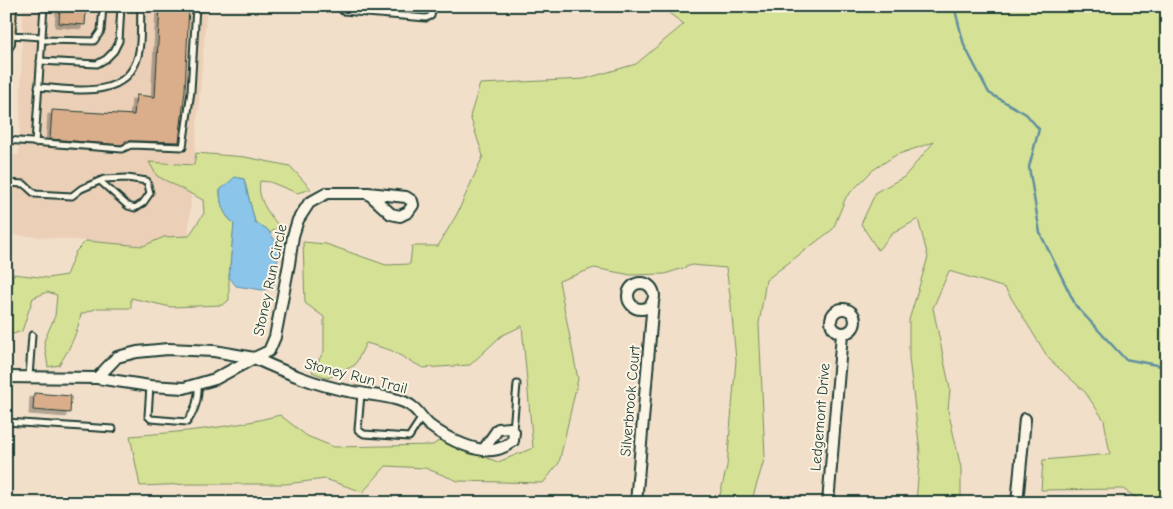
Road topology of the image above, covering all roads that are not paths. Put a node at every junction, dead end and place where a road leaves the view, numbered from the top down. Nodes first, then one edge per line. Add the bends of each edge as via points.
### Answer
1 (8, 6) edge
2 (44, 6) edge
3 (103, 6) edge
4 (121, 6) edge
5 (141, 6) edge
6 (196, 6) edge
7 (338, 6) edge
8 (433, 6) edge
9 (7, 35) edge
10 (42, 38) junction
11 (6, 43) edge
12 (40, 61) junction
13 (38, 87) junction
14 (6, 140) edge
15 (34, 142) junction
16 (100, 181) junction
17 (6, 182) edge
18 (368, 193) dead end
19 (653, 301) dead end
20 (842, 334) dead end
21 (32, 336) dead end
22 (254, 358) junction
23 (6, 377) edge
24 (29, 377) junction
25 (97, 378) junction
26 (198, 384) junction
27 (517, 384) dead end
28 (150, 386) junction
29 (361, 393) junction
30 (422, 416) junction
31 (1025, 419) dead end
32 (6, 422) edge
33 (113, 429) dead end
34 (512, 430) junction
35 (484, 449) junction
36 (636, 503) edge
37 (828, 503) edge
38 (1017, 503) edge

1 - 9 main road
2 - 10 lane
3 - 10 lane via 102,31 94,41
4 - 12 lane via 119,41 106,60 97,64
5 - 13 lane via 138,55 132,70 123,80 96,90
6 - 15 lane via 191,92 183,147 131,145 122,149
7 - 8 lane via 344,11 426,18 431,16
9 - 10 lane
9 - 11 main road
10 - 12 lane
12 - 13 lane
13 - 15 lane
14 - 15 lane
16 - 16 lane via 127,178 147,181 150,193 135,208 128,206
16 - 17 lane via 72,196 35,194 24,184
18 - 22 street, Stoney Run Circle via 327,193 309,203 292,236 275,337 269,351
19 - 36 street, Silverbrook Court
20 - 37 street, Ledgemont Drive
21 - 24 lane
22 - 25 street, Stoney Run Trail via 168,349 138,352 117,357
22 - 26 street via 215,379
22 - 29 street, Stoney Run Trail via 302,379
23 - 24 street
24 - 25 street
25 - 28 street
26 - 28 street via 184,388
26 - 28 lane via 193,414 187,422 151,419 148,416
27 - 34 lane
29 - 30 street, Stoney Run Trail via 403,401 417,408
29 - 30 lane via 358,430 364,434 409,436
30 - 35 street, Stoney Run Trail via 428,424 458,444
31 - 38 street
32 - 33 lane
34 - 35 street via 498,429
34 - 35 street, Stoney Run Trail via 513,441 503,448

